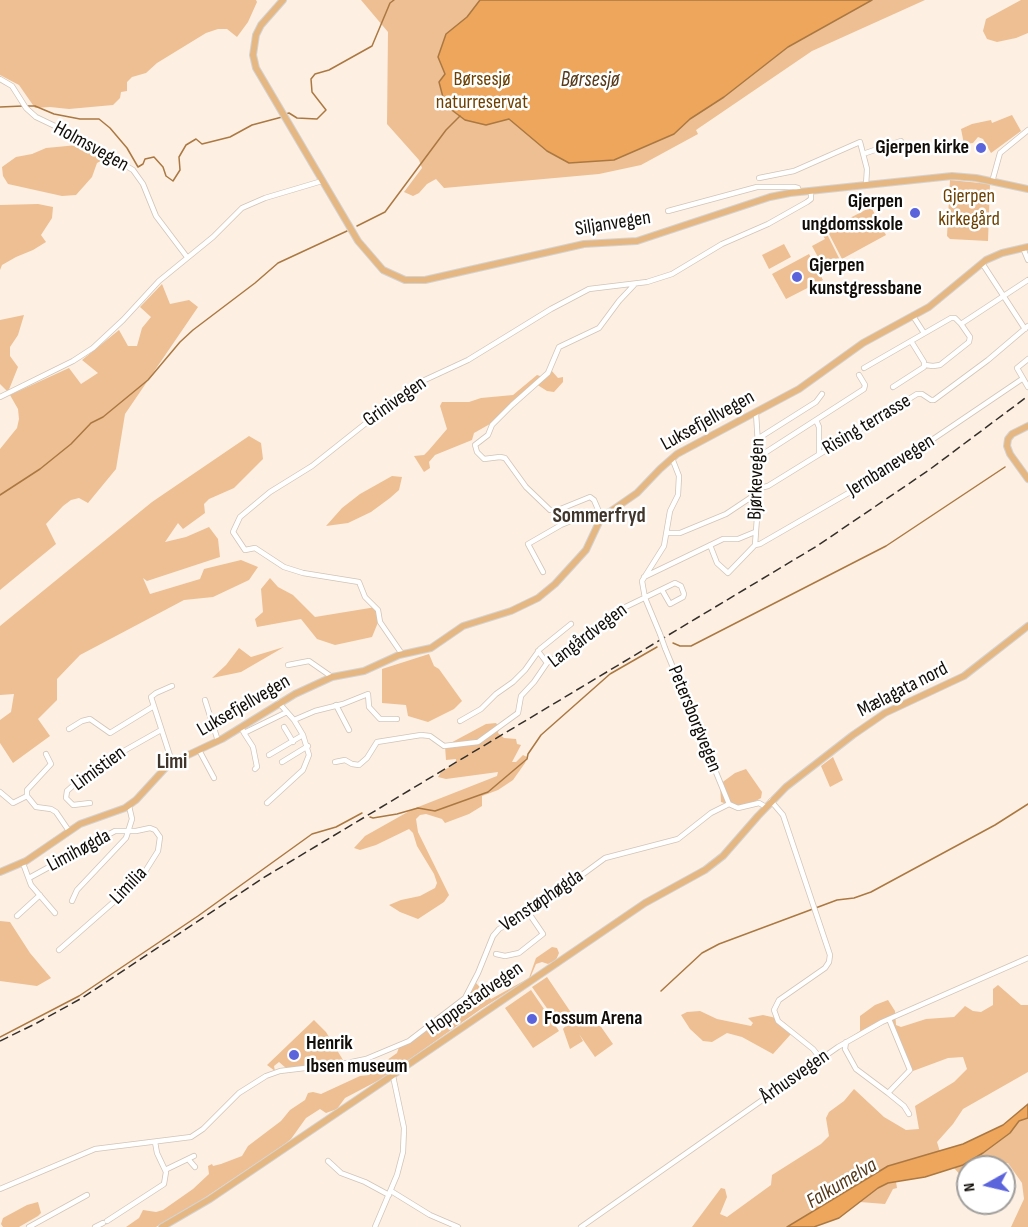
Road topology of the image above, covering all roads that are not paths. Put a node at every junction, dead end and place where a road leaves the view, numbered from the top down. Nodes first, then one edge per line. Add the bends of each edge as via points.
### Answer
1 (283, 0) edge
2 (0, 79) edge
3 (1028, 130) edge
4 (901, 141) dead end
5 (863, 154) junction
6 (759, 178) dead end
7 (322, 181) junction
8 (992, 182) junction
9 (866, 185) junction
10 (1028, 189) edge
11 (811, 191) junction
12 (799, 192) junction
13 (668, 211) dead end
14 (1025, 247) edge
15 (187, 257) junction
16 (1028, 260) edge
17 (982, 263) junction
18 (1028, 280) edge
19 (636, 284) junction
20 (1004, 296) junction
21 (913, 316) junction
22 (961, 324) junction
23 (1026, 328) edge
24 (924, 333) junction
25 (912, 341) junction
26 (1028, 359) edge
27 (925, 365) junction
28 (864, 368) dead end
29 (859, 375) dead end
30 (1023, 379) junction
31 (893, 387) dead end
32 (1028, 387) edge
33 (822, 394) dead end
34 (0, 397) edge
35 (756, 413) junction
36 (816, 420) junction
37 (1028, 426) edge
38 (759, 438) junction
39 (819, 454) junction
40 (760, 456) junction
41 (672, 458) junction
42 (1028, 479) edge
43 (760, 490) junction
44 (602, 515) junction
45 (755, 532) junction
46 (668, 533) junction
47 (710, 545) junction
48 (755, 545) junction
49 (543, 572) dead end
50 (644, 577) junction
51 (662, 590) junction
52 (645, 598) junction
53 (571, 624) dead end
54 (1028, 627) edge
55 (538, 651) junction
56 (402, 654) junction
57 (548, 663) junction
58 (288, 665) dead end
59 (332, 677) junction
60 (172, 686) dead end
61 (205, 700) dead end
62 (279, 703) junction
63 (336, 705) junction
64 (154, 706) junction
65 (287, 712) junction
66 (397, 719) dead end
67 (294, 720) junction
68 (460, 721) dead end
69 (284, 727) dead end
70 (69, 729) dead end
71 (161, 730) junction
72 (349, 730) dead end
73 (242, 731) junction
74 (303, 735) junction
75 (218, 741) junction
76 (293, 742) junction
77 (308, 747) junction
78 (199, 750) junction
79 (270, 753) dead end
80 (46, 754) dead end
81 (172, 762) junction
82 (282, 762) dead end
83 (335, 762) dead end
84 (255, 769) dead end
85 (213, 778) dead end
86 (0, 792) edge
87 (27, 796) junction
88 (90, 803) dead end
89 (267, 803) dead end
90 (729, 804) junction
91 (769, 804) junction
92 (129, 806) junction
93 (69, 831) junction
94 (130, 831) junction
95 (24, 866) dead end
96 (0, 872) edge
97 (29, 878) junction
98 (40, 895) junction
99 (72, 901) dead end
100 (528, 912) junction
101 (55, 913) dead end
102 (17, 916) dead end
103 (58, 950) dead end
104 (496, 954) dead end
105 (1028, 958) edge
106 (889, 1019) junction
107 (846, 1042) junction
108 (838, 1047) junction
109 (845, 1048) junction
110 (820, 1058) junction
111 (393, 1076) junction
112 (888, 1093) junction
113 (909, 1114) dead end
114 (155, 1142) junction
115 (194, 1156) dead end
116 (188, 1159) junction
117 (328, 1161) dead end
118 (195, 1167) dead end
119 (165, 1170) junction
120 (0, 1189) edge
121 (390, 1193) junction
122 (87, 1194) dead end
123 (29, 1227) edge
124 (95, 1227) edge
125 (162, 1227) edge
126 (375, 1227) edge
127 (458, 1227) edge
128 (580, 1227) edge

1 - 7 main road, Siljanvegen via 259,28 253,47 256,68
2 - 15 street, Holmsvegen via 12,86 26,107 42,120 89,142 133,170 158,219
3 - 8 street via 1000,153
4 - 5 street
5 - 6 street via 860,142 794,171
5 - 9 street via 868,172
7 - 12 main road, Siljanvegen via 374,261 393,276 413,281 584,244 637,241 770,197
7 - 15 street via 242,208
8 - 9 main road, Siljanvegen via 944,177
8 - 10 main road, Siljanvegen
9 - 11 main road, Siljanvegen
11 - 12 main road, Siljanvegen
11 - 19 street, Grinivegen via 809,200 776,220 731,239 672,274
12 - 13 street via 794,187 757,187
14 - 16 street, Luksefjellvegen
14 - 17 main road, Luksefjellvegen via 994,255
15 - 34 street via 93,348
17 - 20 street
17 - 21 main road, Luksefjellvegen
18 - 20 street
19 - 44 street via 599,328 559,347 548,373 492,425 476,448 484,459 505,458 526,487 552,511 590,497
19 - 56 street, Grinivegen via 589,289 468,360 414,385 312,466 270,492 236,523 233,532 245,550 255,548 284,567 303,573 359,582
20 - 22 street
20 - 23 street
21 - 24 street
21 - 35 main road, Luksefjellvegen
22 - 24 street via 953,317
22 - 27 street via 969,342 939,365
23 - 39 street, Rising terrasse via 934,400 917,394
24 - 25 street
25 - 27 street
25 - 28 street
26 - 30 street via 1017,368
27 - 31 street
29 - 36 street via 864,389
30 - 32 street
30 - 48 street, Jernbanevegen via 911,457
33 - 38 street via 816,402
35 - 38 street, Bjørkevegen
35 - 41 main road, Luksefjellvegen
36 - 39 street
36 - 40 street
37 - 42 main road via 1012,434 1007,444 1008,452
38 - 40 street, Bjørkevegen
39 - 43 street, Rising terrasse
40 - 43 street, Bjørkevegen
41 - 44 main road, Luksefjellvegen via 637,493
41 - 46 street via 680,489 670,511
43 - 45 street, Bjørkevegen
43 - 46 street, Rising terrasse via 726,514 680,533
44 - 49 street via 567,522 528,544
44 - 56 main road, Luksefjellvegen via 586,550 543,595 463,627 431,648
45 - 47 street
45 - 48 street, Bjørkevegen
46 - 50 street
47 - 48 street, Jernbanevegen via 717,563 728,573
47 - 50 street
50 - 52 street, Petersborgvegen
51 - 51 street via 677,583 684,594 670,604
51 - 52 street
52 - 57 street, Langårdvegen via 614,611 576,646
52 - 90 street, Petersborgvegen, bridge
53 - 55 street, Langårdvegen
54 - 91 main road, Mælagata nord via 964,676 871,721
55 - 57 street
55 - 68 street, Langårdvegen via 513,682
56 - 59 main road, Luksefjellvegen via 364,671
57 - 83 street, Langårdvegen via 521,696 519,714 478,742 444,746 421,735 377,742 359,765 345,760
58 - 59 street, Luksefjellvegen via 309,661
59 - 62 main road, Luksefjellvegen
60 - 64 street via 152,695
61 - 75 street
62 - 65 street
62 - 73 main road, Luksefjellvegen
63 - 66 street via 368,694 369,707 380,719
63 - 67 street
63 - 72 street
64 - 70 street via 110,733 90,718
64 - 71 street
65 - 67 street
65 - 73 street
67 - 74 street
69 - 76 street
71 - 81 street
71 - 88 street, Limistien via 92,769 67,791 66,798 73,805
73 - 75 main road, Luksefjellvegen
73 - 84 street via 254,747
74 - 76 street
74 - 77 street
75 - 78 main road, Luksefjellvegen
76 - 79 street
77 - 82 street
77 - 89 street via 303,770
78 - 81 main road, Luksefjellvegen
78 - 85 street
80 - 87 street via 51,764 27,790
81 - 92 main road, Luksefjellvegen
86 - 87 street via 13,803
87 - 93 street via 39,808 54,810
90 - 91 street via 738,808
90 - 100 street, Venstøphøgda via 678,839 605,858
91 - 110 street via 783,815 830,950 829,962 823,970 778,1001 774,1010 778,1022
91 - 111 main road, Hoppestadvegen via 710,867 645,903
92 - 93 main road, Luksefjellvegen
92 - 94 street
93 - 96 main road, Luksefjellvegen via 26,861
94 - 97 street, Limihøgda via 115,831
94 - 99 street via 77,890
94 - 103 street, Limilia via 150,828 160,837 160,845 145,874
95 - 97 street, Limihøgda
97 - 98 street, Limihøgda
98 - 101 street, Limihøgda
98 - 102 street, Limihøgda
100 - 104 street via 543,934 519,953
100 - 114 street, Venstøphøgda via 495,933 465,998 419,1035 366,1059 266,1076 239,1093 194,1136
105 - 106 street, Århusvegen
106 - 107 street, Århusvegen
106 - 112 street via 910,1070
107 - 108 street, Århusvegen
107 - 109 street
108 - 109 street
108 - 110 street, Århusvegen
109 - 112 street via 856,1069
110 - 128 street, Århusvegen
111 - 121 street via 404,1141
111 - 125 main road, Hoppestadvegen
112 - 113 street
114 - 119 street
114 - 120 street, Venstøphøgda via 94,1149
115 - 116 street
116 - 118 street
116 - 119 street
117 - 121 street via 340,1173
119 - 124 street via 162,1186
121 - 126 street
121 - 127 street
122 - 123 street

